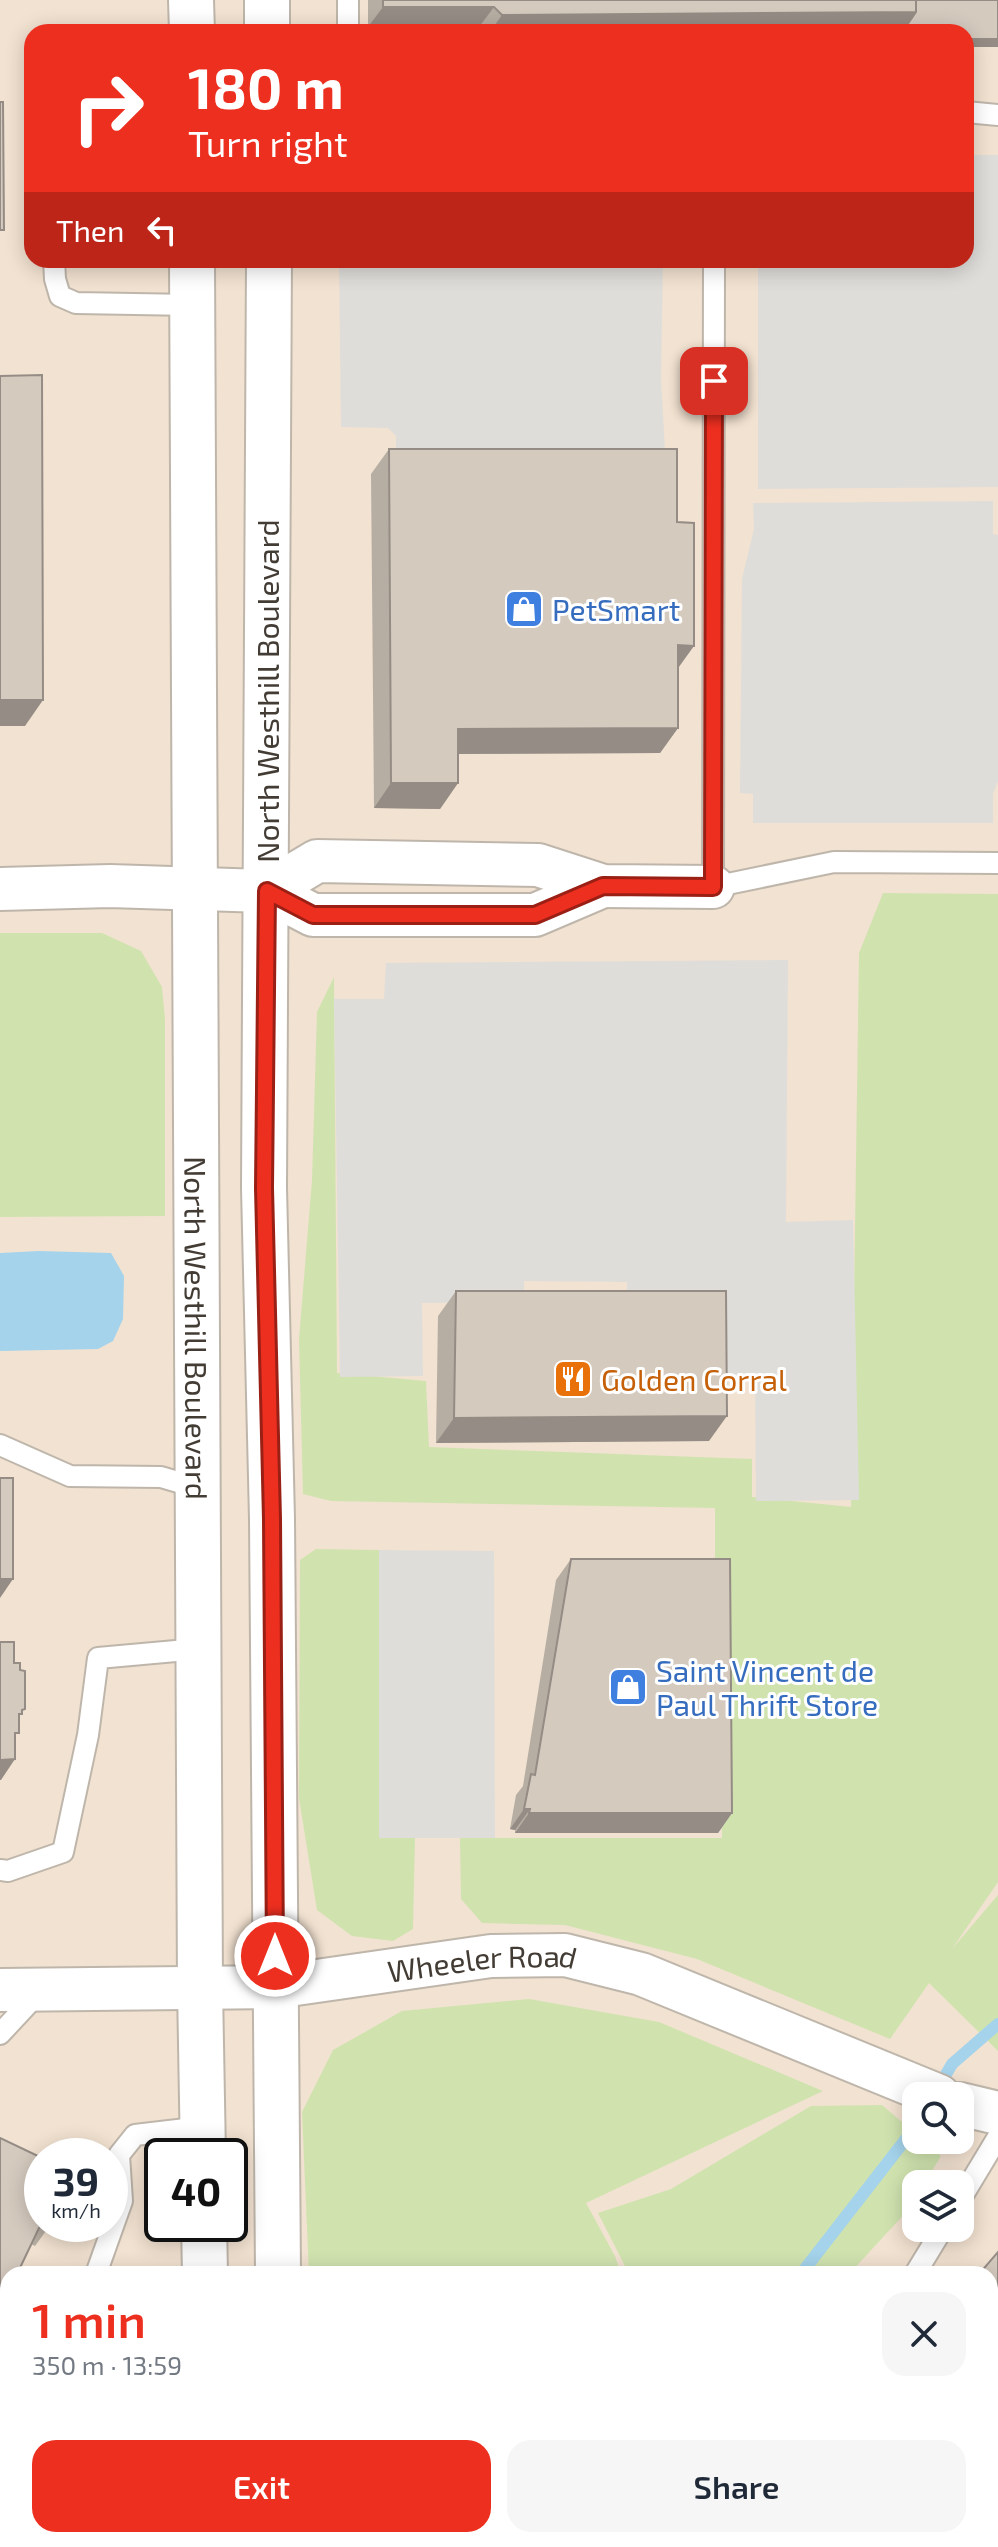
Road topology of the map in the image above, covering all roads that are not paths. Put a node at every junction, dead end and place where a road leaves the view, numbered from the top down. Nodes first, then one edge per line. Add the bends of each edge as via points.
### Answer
1 (191, 0) edge
2 (267, 0) edge
3 (348, 0) edge
4 (192, 24) edge
5 (267, 24) edge
6 (348, 24) edge
7 (974, 113) edge
8 (998, 115) edge
9 (54, 268) edge
10 (192, 268) edge
11 (269, 268) edge
12 (714, 268) edge
13 (192, 305) junction
14 (998, 863) edge
15 (194, 887) junction
16 (713, 887) junction
17 (0, 889) edge
18 (267, 891) junction
19 (0, 1445) edge
20 (198, 1488) junction
21 (198, 1649) junction
22 (0, 1870) edge
23 (275, 1987) junction
24 (200, 1988) junction
25 (42, 1989) junction
26 (0, 1990) edge
27 (0, 2034) edge
28 (904, 2082) edge
29 (984, 2116) edge
30 (169, 2138) edge
31 (203, 2138) edge
32 (969, 2170) edge
33 (204, 2242) edge
34 (934, 2242) edge
35 (99, 2266) edge
36 (205, 2266) edge
37 (278, 2266) edge
38 (920, 2266) edge

1 - 4 street
2 - 5 street
3 - 6 lane
7 - 8 lane
9 - 13 lane via 60,296 76,303
10 - 13 street, North Westhill Boulevard
11 - 18 street, North Westhill Boulevard
12 - 16 lane
13 - 15 street, North Westhill Boulevard
14 - 16 lane via 834,862
15 - 17 street
15 - 18 street
15 - 20 street, North Westhill Boulevard
16 - 18 street via 603,886 535,915 313,915
18 - 23 street, North Westhill Boulevard via 264,1188
19 - 20 lane via 70,1476 161,1477
20 - 21 street, North Westhill Boulevard
21 - 22 lane via 98,1658 63,1852
21 - 24 street, North Westhill Boulevard
23 - 24 street, Wheeler Road
23 - 28 street, Wheeler Road via 491,1956 565,1955 641,1974
23 - 37 street, North Westhill Boulevard
24 - 25 street, Wheeler Road
24 - 31 street, North Westhill Boulevard
25 - 26 street, Wheeler Road
25 - 27 lane
29 - 32 lane
30 - 35 lane via 135,2135 119,2155 122,2201
33 - 36 street
34 - 38 lane

